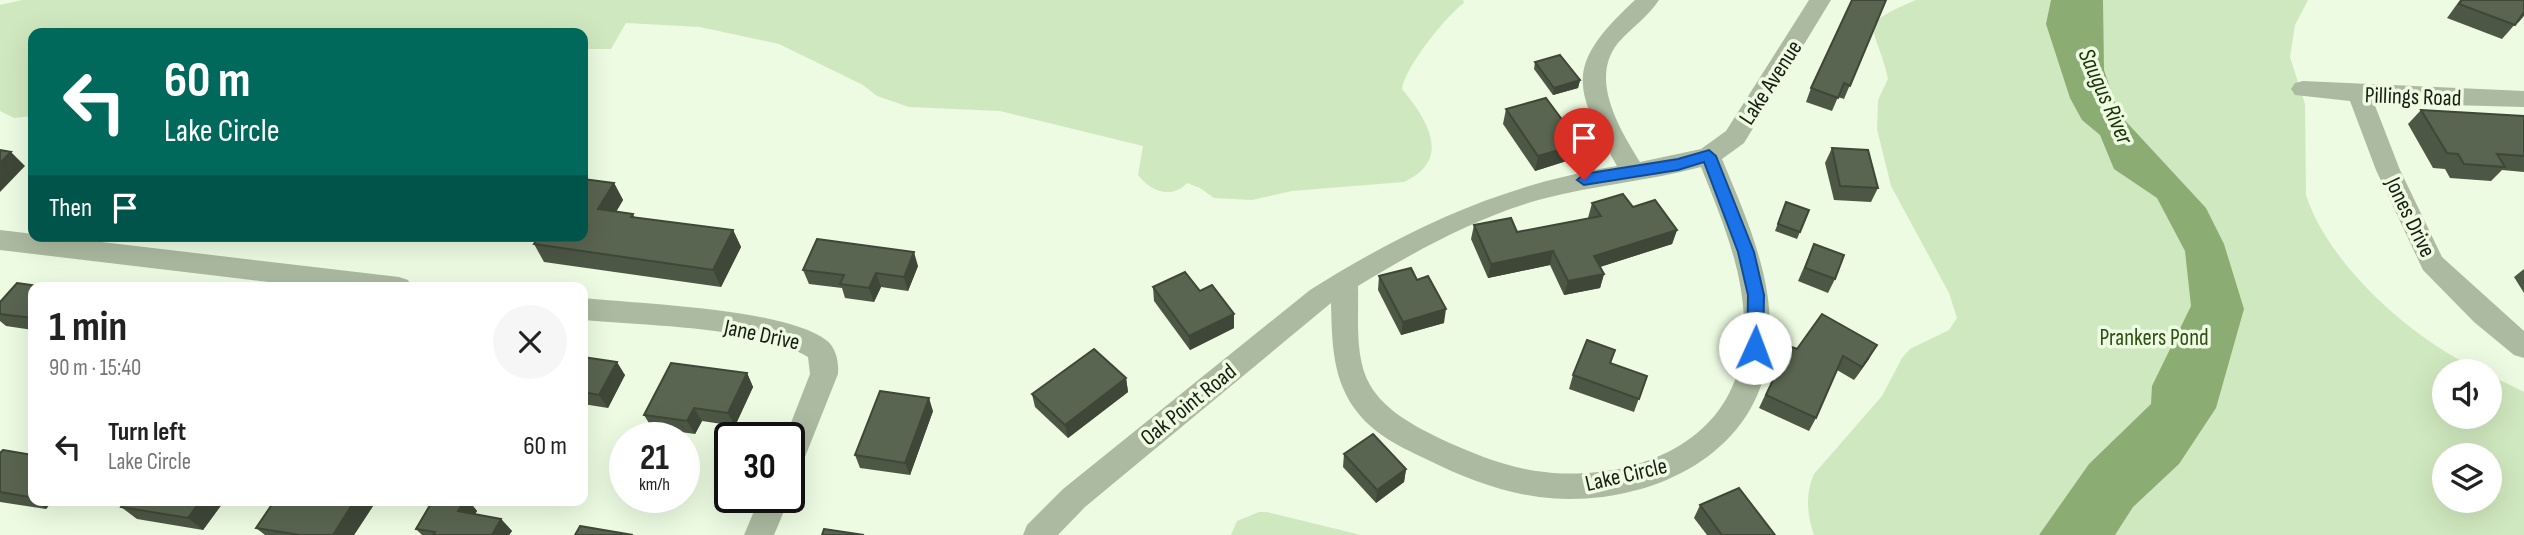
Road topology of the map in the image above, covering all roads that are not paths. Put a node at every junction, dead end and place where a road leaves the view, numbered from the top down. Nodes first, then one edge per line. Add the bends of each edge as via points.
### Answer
1 (1648, 0) edge
2 (1820, 0) edge
3 (2303, 89) dead end
4 (2359, 94) junction
5 (2524, 99) edge
6 (1709, 156) junction
7 (1633, 171) junction
8 (0, 240) edge
9 (1344, 281) junction
10 (357, 282) edge
11 (588, 310) edge
12 (2524, 347) edge
13 (805, 422) edge
14 (768, 513) edge
15 (759, 535) edge
16 (1038, 535) edge

1 - 7 street via 1606,44 1591,76 1603,113
2 - 6 street, Lake Avenue via 1735,137
3 - 4 street, Pillings Road
4 - 5 street, Pillings Road
4 - 12 street, Jones Drive via 2388,170 2432,262
6 - 7 street
6 - 9 street, Lake Circle via 1746,252 1756,295 1753,367 1724,424 1702,448 1670,466 1579,487 1538,484 1496,475 1408,436 1377,416 1350,374
7 - 9 street via 1540,190 1489,206 1403,246
8 - 10 street
9 - 16 street, Oak Point Road via 1074,498
11 - 13 street, Jane Drive via 766,330 803,339 818,349 825,362
14 - 15 street

